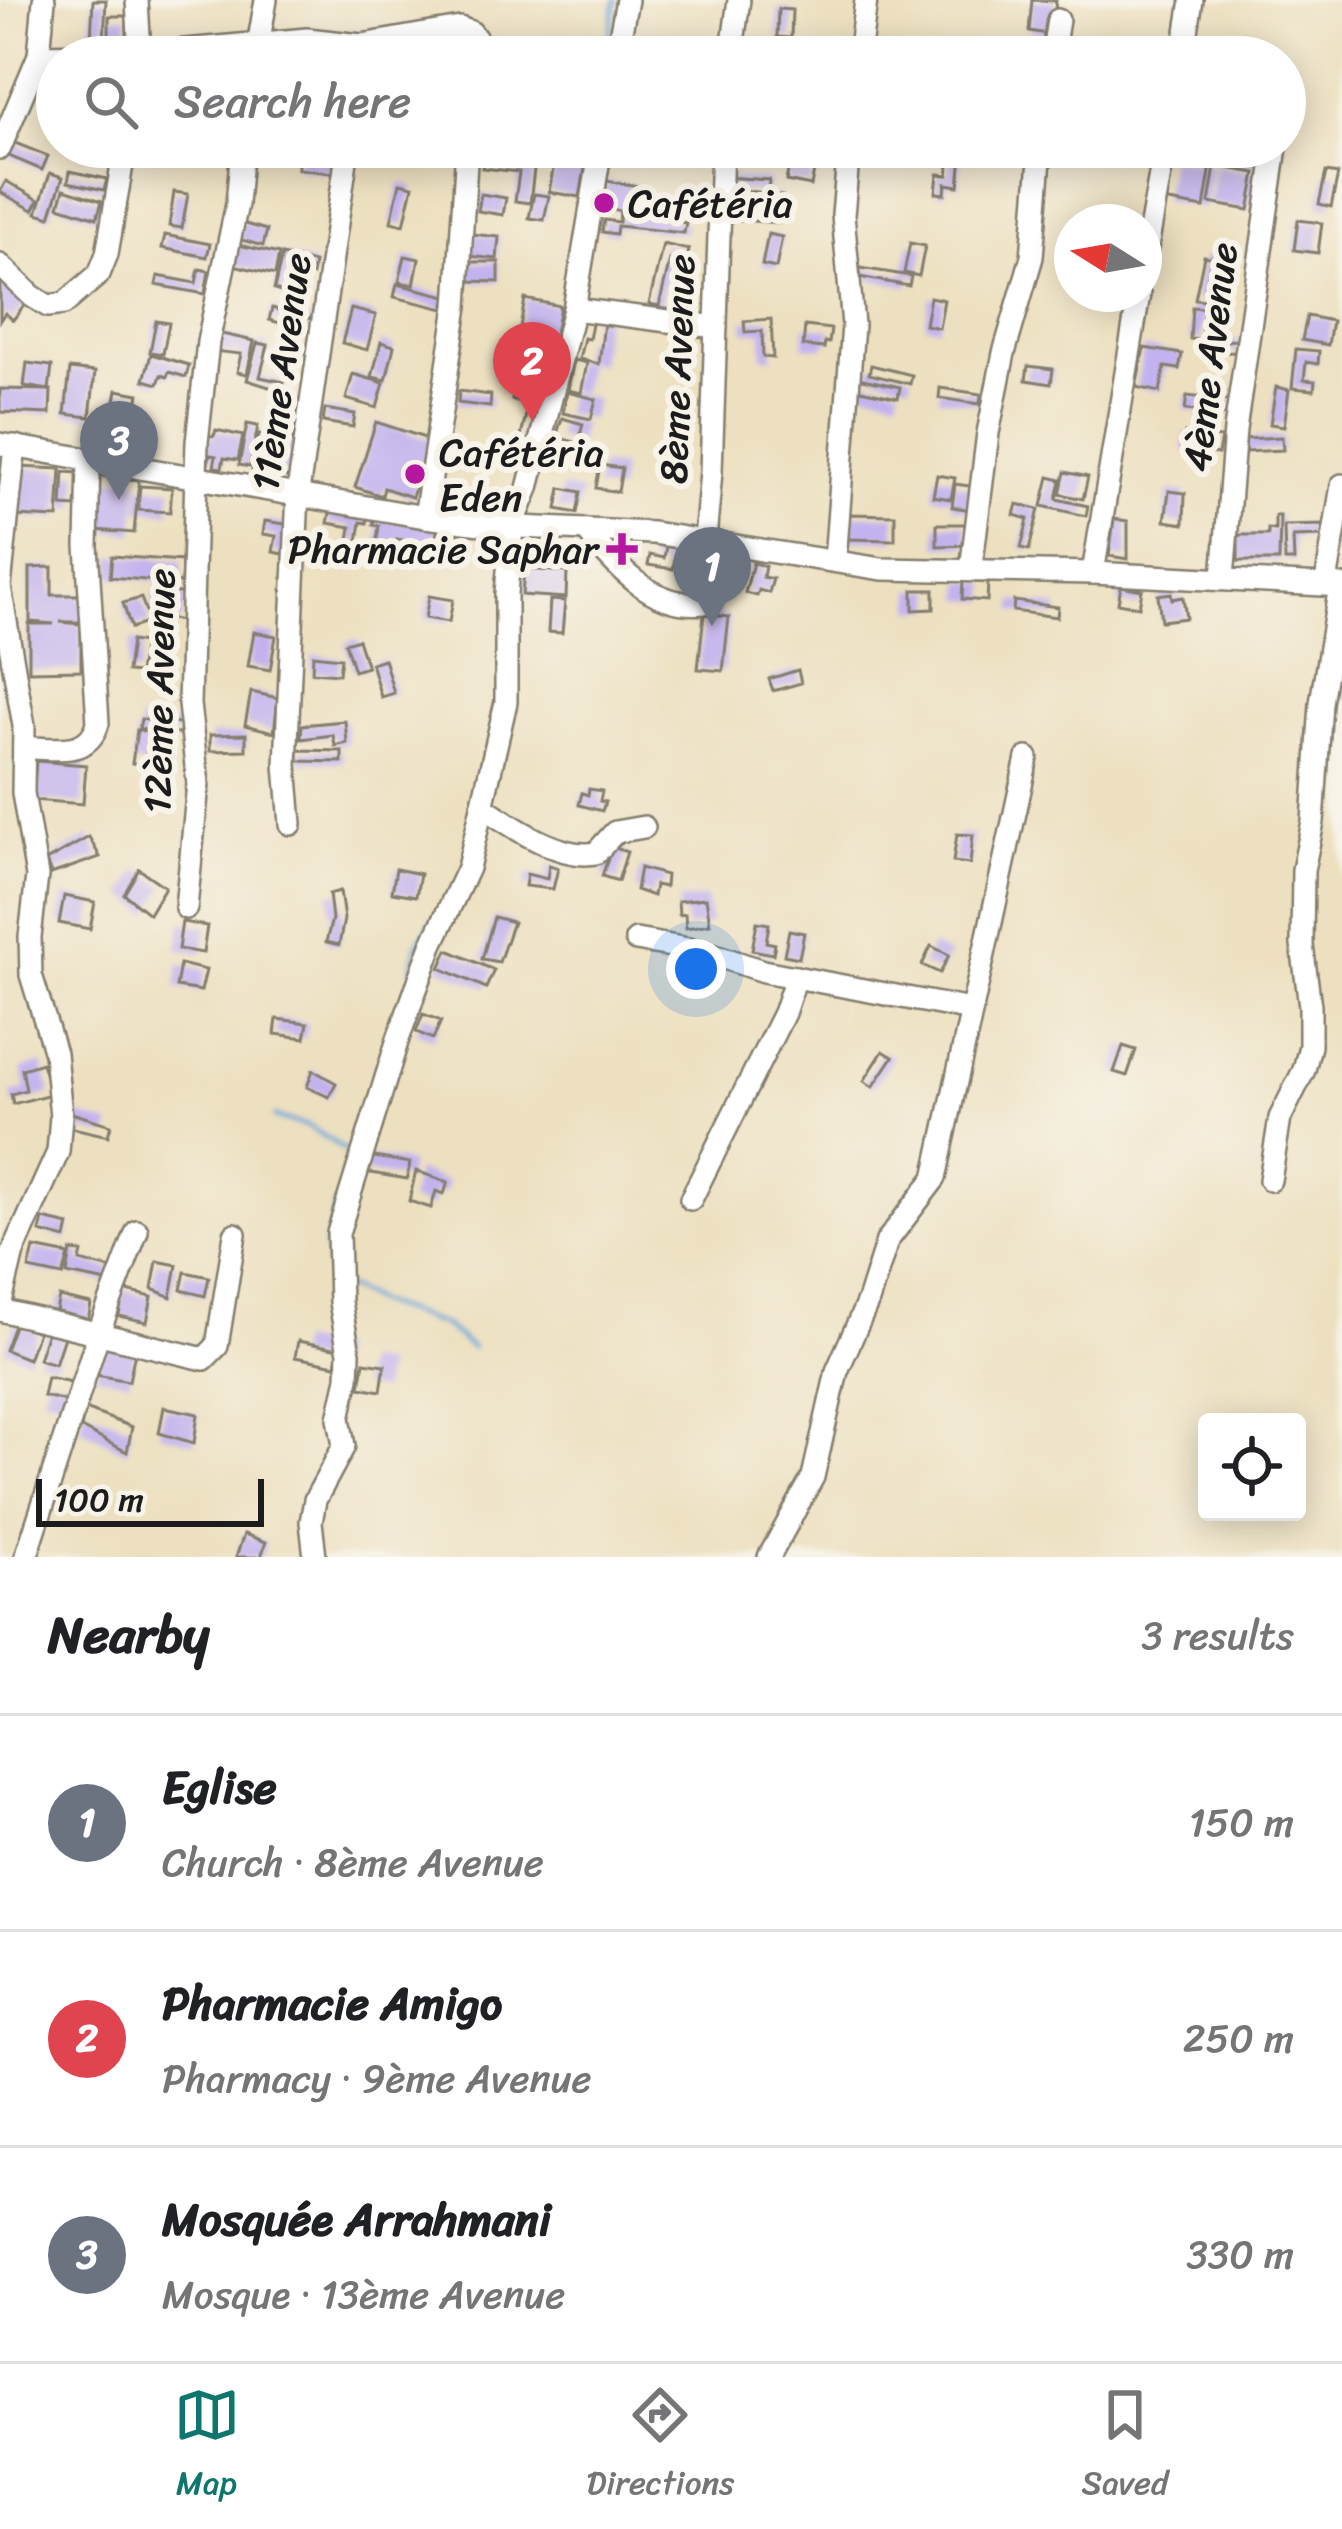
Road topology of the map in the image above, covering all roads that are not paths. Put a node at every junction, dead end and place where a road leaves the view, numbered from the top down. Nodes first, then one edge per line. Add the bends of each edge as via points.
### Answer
1 (44, 0) edge
2 (137, 0) edge
3 (266, 0) edge
4 (627, 0) edge
5 (739, 0) edge
6 (866, 0) edge
7 (1192, 0) edge
8 (1058, 20) dead end
9 (40, 36) edge
10 (136, 36) edge
11 (259, 36) edge
12 (426, 36) edge
13 (475, 36) edge
14 (620, 36) edge
15 (734, 36) edge
16 (862, 36) edge
17 (1055, 36) edge
18 (1186, 36) edge
19 (36, 60) edge
20 (0, 148) edge
21 (123, 168) edge
22 (240, 168) edge
23 (345, 168) edge
24 (466, 168) edge
25 (598, 168) edge
26 (721, 168) edge
27 (847, 168) edge
28 (1039, 168) edge
29 (1162, 168) edge
30 (1273, 168) edge
31 (1155, 204) edge
32 (0, 265) edge
33 (574, 309) junction
34 (1136, 312) edge
35 (716, 327) junction
36 (8, 445) edge
37 (89, 461) junction
38 (197, 473) junction
39 (1342, 485) edge
40 (299, 489) junction
41 (426, 511) junction
42 (503, 527) junction
43 (586, 530) junction
44 (705, 539) junction
45 (836, 561) junction
46 (971, 571) junction
47 (1093, 573) junction
48 (1222, 578) junction
49 (1336, 585) edge
50 (0, 586) edge
51 (24, 748) junction
52 (1027, 758) dead end
53 (482, 806) junction
54 (290, 824) dead end
55 (644, 827) dead end
56 (186, 908) dead end
57 (636, 940) dead end
58 (796, 977) junction
59 (971, 1010) junction
60 (1270, 1180) dead end
61 (691, 1199) dead end
62 (137, 1232) dead end
63 (235, 1234) dead end
64 (0, 1308) edge
65 (98, 1336) junction
66 (26, 1557) edge
67 (315, 1557) edge
68 (770, 1557) edge

1 - 9 street
2 - 10 street
3 - 11 street
4 - 14 street
5 - 15 street
6 - 16 street
7 - 18 street
8 - 17 street
12 - 13 street via 460,28
19 - 20 street
21 - 32 street via 103,267 64,304 39,302
22 - 38 street, 12ème Avenue via 208,342
23 - 40 street, 11ème Avenue
24 - 41 street via 457,306
25 - 33 street
26 - 35 street, 8ème Avenue
27 - 45 street via 853,325
28 - 46 street via 1032,257 988,433
29 - 31 street
30 - 48 street, 4ème Avenue
33 - 35 street
33 - 42 street via 528,488
34 - 47 street
35 - 44 street, 8ème Avenue
36 - 37 street
36 - 50 street
37 - 38 street
37 - 51 street via 98,723 82,747
38 - 40 street
38 - 56 street, 12ème Avenue via 189,704 198,784
39 - 49 street
40 - 41 street
40 - 54 street, 11ème Avenue
41 - 42 street
42 - 43 street
42 - 53 street via 506,702
43 - 44 street
43 - 44 street, 8ème Avenue via 641,585 674,603 703,603 710,592
44 - 45 street
45 - 46 street
46 - 47 street
47 - 48 street
48 - 49 street
49 - 60 street via 1303,870 1310,1046 1280,1118
50 - 51 street
51 - 64 street via 37,876 30,960 55,1053 60,1129
52 - 59 street
53 - 55 street via 584,855 615,832
53 - 67 street via 461,887 432,945 338,1232 349,1353 338,1418 344,1447 315,1500
57 - 58 street
58 - 59 street
58 - 61 street
59 - 68 street via 935,1178 887,1241 837,1371 813,1478
62 - 65 street
63 - 65 street via 210,1356
64 - 65 street
65 - 66 street

